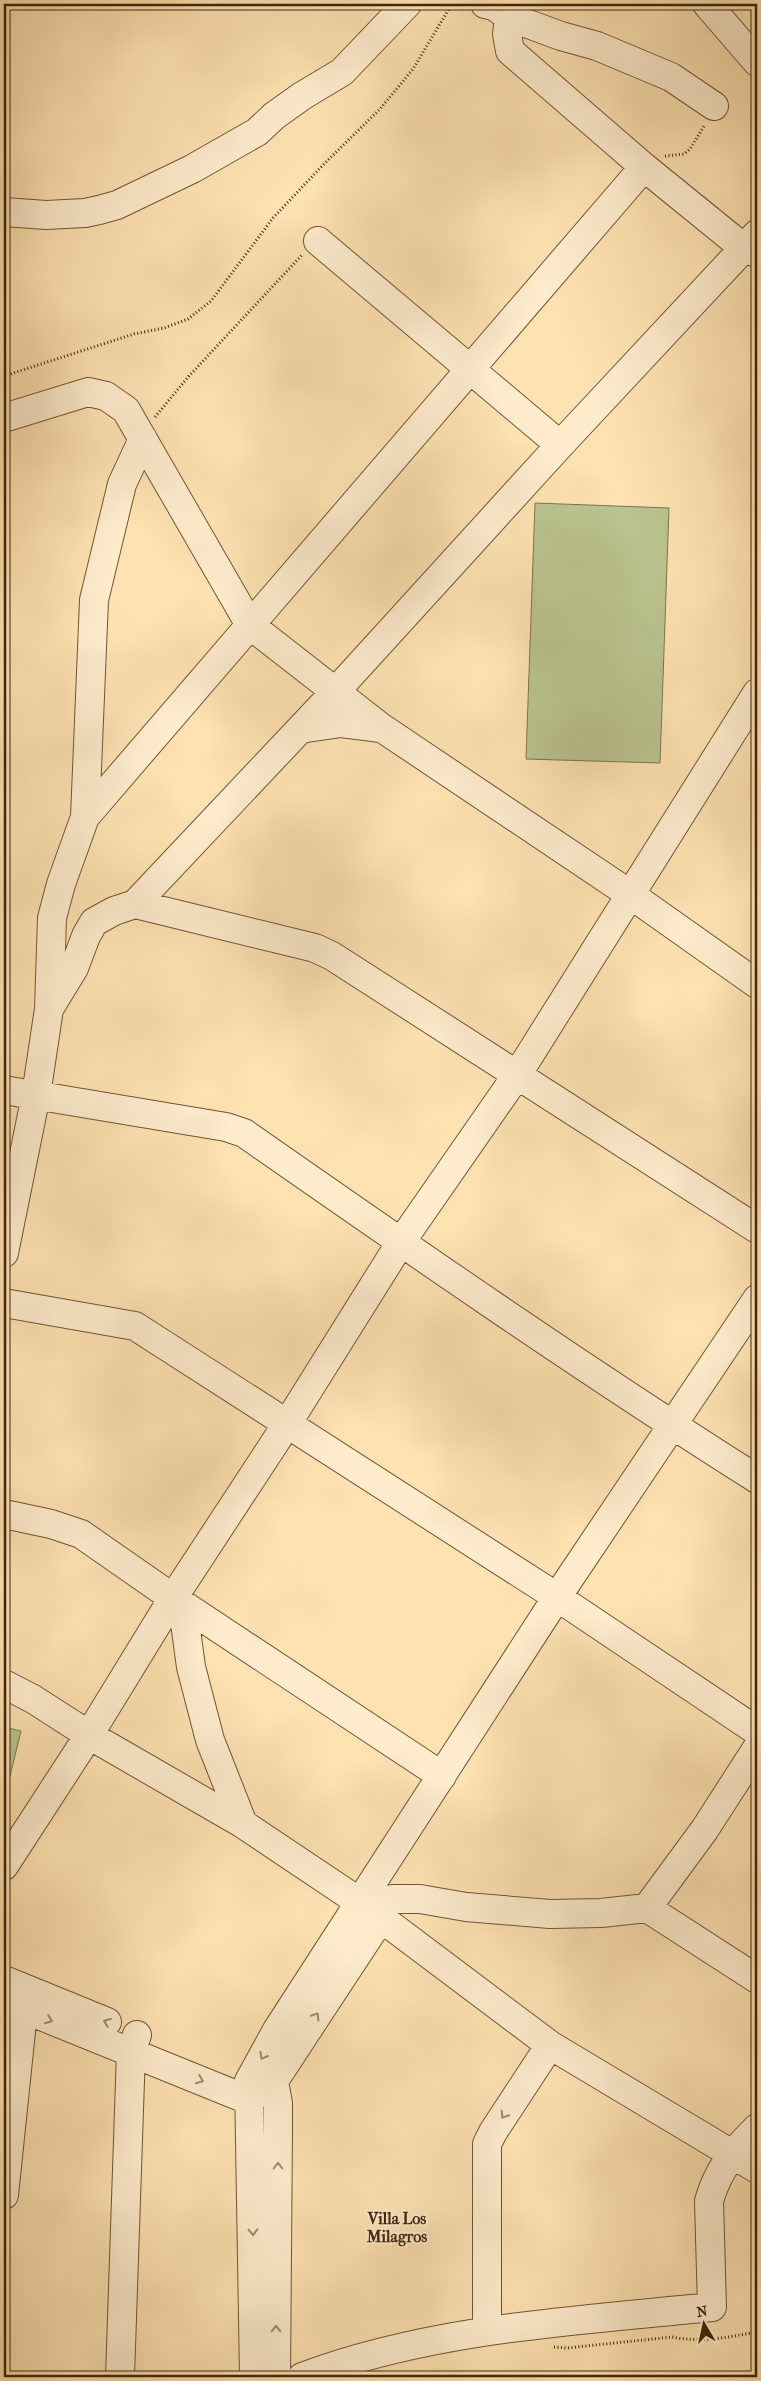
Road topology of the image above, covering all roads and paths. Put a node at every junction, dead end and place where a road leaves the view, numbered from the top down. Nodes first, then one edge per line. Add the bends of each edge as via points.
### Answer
1 (407, 4) edge
2 (452, 4) edge
3 (485, 4) edge
4 (707, 4) edge
5 (509, 17) junction
6 (757, 62) edge
7 (714, 106) joint
8 (644, 167) junction
9 (4, 212) edge
10 (318, 241) joint
11 (753, 245) edge
12 (470, 369) junction
13 (4, 376) edge
14 (4, 418) edge
15 (143, 438) junction
16 (560, 445) junction
17 (250, 625) junction
18 (335, 692) junction
19 (757, 693) edge
20 (382, 728) junction
21 (300, 729) junction
22 (85, 817) junction
23 (631, 895) junction
24 (134, 904) junction
25 (757, 984) edge
26 (49, 1009) junction
27 (517, 1075) junction
28 (4, 1090) edge
29 (36, 1095) junction
30 (757, 1229) edge
31 (401, 1242) junction
32 (4, 1253) edge
33 (757, 1299) edge
34 (4, 1303) edge
35 (287, 1424) junction
36 (672, 1425) junction
37 (757, 1479) edge
38 (4, 1514) edge
39 (173, 1598) junction
40 (557, 1598) junction
41 (4, 1684) edge
42 (757, 1731) edge
43 (89, 1735) junction
44 (757, 1748) edge
45 (442, 1776) junction
46 (244, 1824) junction
47 (4, 1866) edge
48 (646, 1908) junction
49 (371, 1910) junction
50 (757, 1979) edge
51 (14, 1995) edge
52 (134, 2043) junction
53 (556, 2049) junction
54 (250, 2091) junction
55 (757, 2128) edge
56 (732, 2153) junction
57 (757, 2169) edge
58 (4, 2196) edge
59 (495, 2331) junction
60 (757, 2332) edge
61 (551, 2346) dead end
62 (120, 2377) edge
63 (254, 2377) edge
64 (276, 2377) edge
65 (302, 2377) edge

1 - 9 street via 342,72 302,96 257,132 200,165 138,196 85,213
2 - 13 path via 413,69 380,109 273,218 211,300 188,319 164,328 134,334
3 - 5 street via 494,6
4 - 6 street
5 - 7 street via 597,46 671,77
5 - 8 street via 510,51
7 - 8 path via 690,149 684,154 668,154
8 - 11 street
8 - 12 street
10 - 12 street
10 - 15 path via 298,258 189,376 152,420
11 - 16 street
12 - 16 street
12 - 17 street
14 - 15 street via 88,392 106,396 126,410
15 - 17 street
15 - 22 street via 122,484 94,600
16 - 18 street
17 - 18 street
17 - 22 street
18 - 20 street
18 - 21 street
19 - 23 street
20 - 21 street via 341,724
20 - 23 street
21 - 24 street
22 - 26 street via 52,918
23 - 25 street
23 - 27 street
24 - 26 street via 94,922 74,968
24 - 27 street via 315,948
26 - 29 street
27 - 30 street
27 - 31 street
28 - 29 street
29 - 31 street via 226,1126 244,1133
29 - 32 street
31 - 35 street
31 - 36 street
33 - 36 street
34 - 35 street via 135,1326
35 - 39 street
35 - 40 street
36 - 37 street
36 - 40 street
38 - 39 street via 82,1534
39 - 43 street
39 - 45 street
39 - 46 street via 185,1623 191,1667 210,1740
40 - 42 street
40 - 45 street
41 - 43 street
43 - 46 street
43 - 47 street
44 - 48 street via 705,1829
45 - 49 street
46 - 49 street
48 - 49 street via 550,1914 394,1899
48 - 50 street
49 - 53 street
49 -> 54 street via 346,1926 277,2030
64 -> 49 street via 278,2118 274,2081
51 - 52 street
51 - 58 street
52 - 54 street
52 - 62 street
53 - 56 street
53 - 59 street via 492,2132 487,2144
54 -> 63 street
55 - 56 street
56 - 57 street
56 - 59 street via 709,2201 712,2307
59 - 65 street via 393,2348
60 - 61 path via 705,2340 672,2337 567,2348

